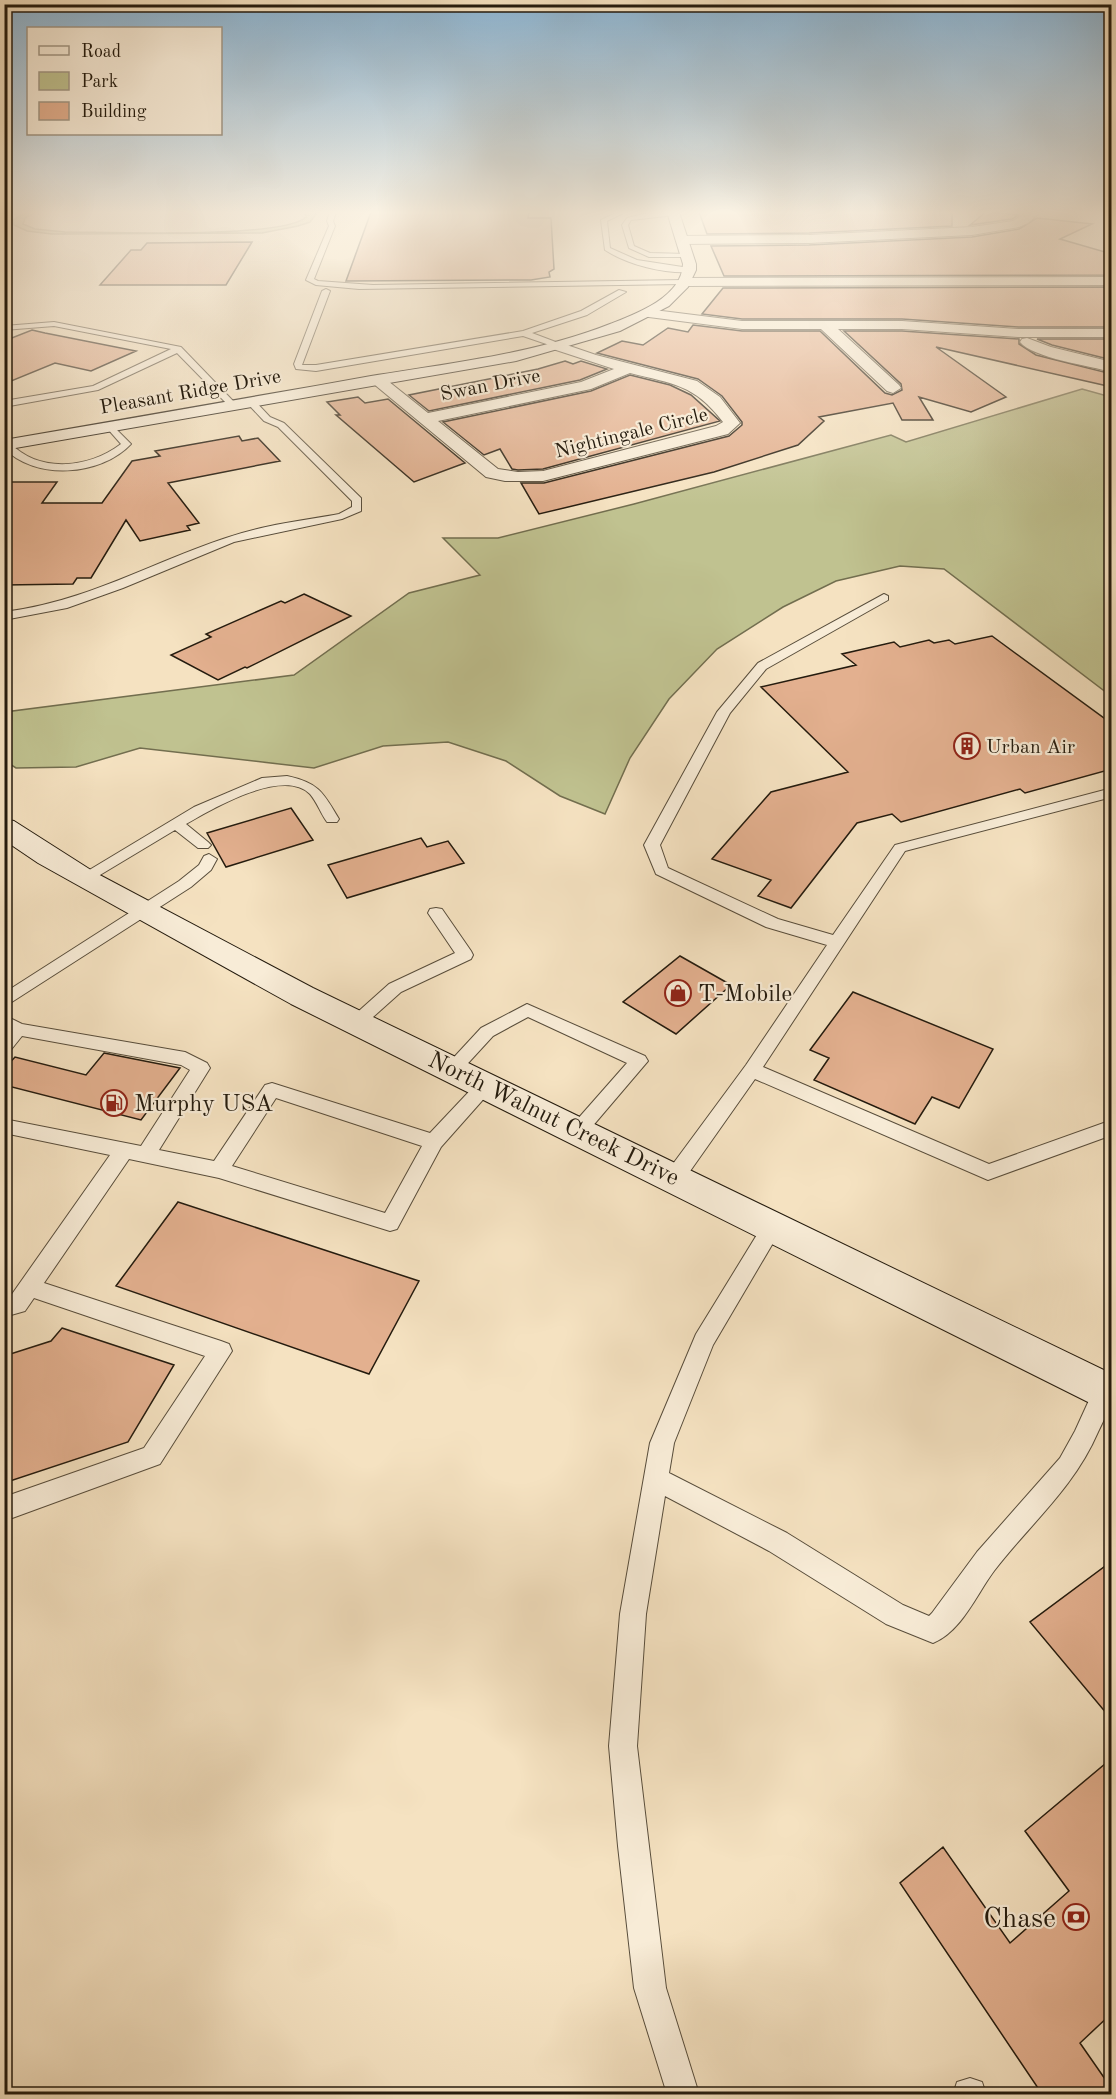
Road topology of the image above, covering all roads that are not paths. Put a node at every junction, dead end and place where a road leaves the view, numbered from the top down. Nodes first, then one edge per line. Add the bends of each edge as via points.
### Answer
1 (319, 310) edge
2 (590, 310) edge
3 (652, 310) edge
4 (646, 314) junction
5 (826, 326) junction
6 (4, 328) edge
7 (524, 333) junction
8 (1018, 333) junction
9 (1112, 333) edge
10 (558, 346) junction
11 (178, 349) junction
12 (631, 367) junction
13 (1112, 367) edge
14 (364, 371) junction
15 (893, 388) dead end
16 (250, 401) junction
17 (4, 404) edge
18 (232, 404) junction
19 (424, 418) junction
20 (111, 427) junction
21 (6, 445) edge
22 (884, 598) dead end
23 (4, 616) edge
24 (1112, 792) edge
25 (332, 819) dead end
26 (175, 824) junction
27 (4, 827) edge
28 (84, 878) junction
29 (145, 911) junction
30 (436, 913) dead end
31 (837, 942) junction
32 (5, 1000) edge
33 (357, 1022) junction
34 (11, 1025) edge
35 (4, 1046) edge
36 (453, 1068) junction
37 (752, 1070) junction
38 (487, 1085) junction
39 (4, 1126) edge
40 (1112, 1127) edge
41 (578, 1130) junction
42 (434, 1142) junction
43 (124, 1151) junction
44 (146, 1155) junction
45 (219, 1170) junction
46 (674, 1178) junction
47 (773, 1226) junction
48 (29, 1287) junction
49 (4, 1308) edge
50 (1108, 1394) edge
51 (656, 1479) junction
52 (4, 1509) edge
53 (683, 2094) edge

1 - 14 lane via 299,367
2 - 7 lane
3 - 4 street, Pleasant Ridge Drive
4 - 5 street via 742,325
4 - 10 street, Pleasant Ridge Drive
5 - 8 street via 902,325
5 - 15 street
6 - 11 lane via 54,324
7 - 10 lane
7 - 14 lane
8 - 9 street
8 - 13 street via 1032,345
10 - 12 street, Nightingale Circle
10 - 14 street, Pleasant Ridge Drive via 516,356
11 - 17 lane via 95,388
11 - 18 lane
12 - 19 street, Swan Drive via 585,386
12 - 19 street, Nightingale Circle via 702,389 732,423 722,430 522,479 492,472
14 - 16 street, Pleasant Ridge Drive
14 - 19 street, Nightingale Circle
16 - 18 street, Pleasant Ridge Drive
16 - 23 lane via 267,419 281,425 357,500 357,508 342,516 232,539 56,608
18 - 20 street, Pleasant Ridge Drive
20 - 21 street, Pleasant Ridge Drive
20 - 21 lane via 126,444 119,452 91,463 34,465 12,454
22 - 31 lane via 762,666 724,712 652,845 661,872 772,923
24 - 31 lane via 900,848
25 - 26 lane via 315,791 287,780 267,781
26 - 28 lane
26 - 29 lane via 193,835 206,852 206,867
27 - 28 street, North Walnut Creek Drive
28 - 29 street, North Walnut Creek Drive
29 - 32 lane
29 - 33 street, North Walnut Creek Drive
30 - 33 lane via 465,955 394,988
31 - 37 lane
33 - 36 street, North Walnut Creek Drive
34 - 35 lane
34 - 44 lane via 185,1059 201,1068
36 - 38 street, North Walnut Creek Drive
36 - 41 lane via 487,1032 527,1010 639,1061
37 - 40 lane via 988,1172
37 - 46 lane
38 - 41 street, North Walnut Creek Drive
38 - 42 lane
39 - 43 lane
41 - 46 street, North Walnut Creek Drive
42 - 45 lane via 272,1090
42 - 45 lane via 390,1223
43 - 44 lane
43 - 48 lane
44 - 45 lane
46 - 47 street, North Walnut Creek Drive
47 - 50 street, North Walnut Creek Drive
47 - 51 lane via 704,1341 662,1443
48 - 49 lane via 17,1305
48 - 52 lane via 221,1352 152,1456
50 - 51 lane via 1067,1467 987,1561 947,1619 933,1630 895,1615 778,1542
51 - 53 lane via 633,1614 623,1746 650,1988

